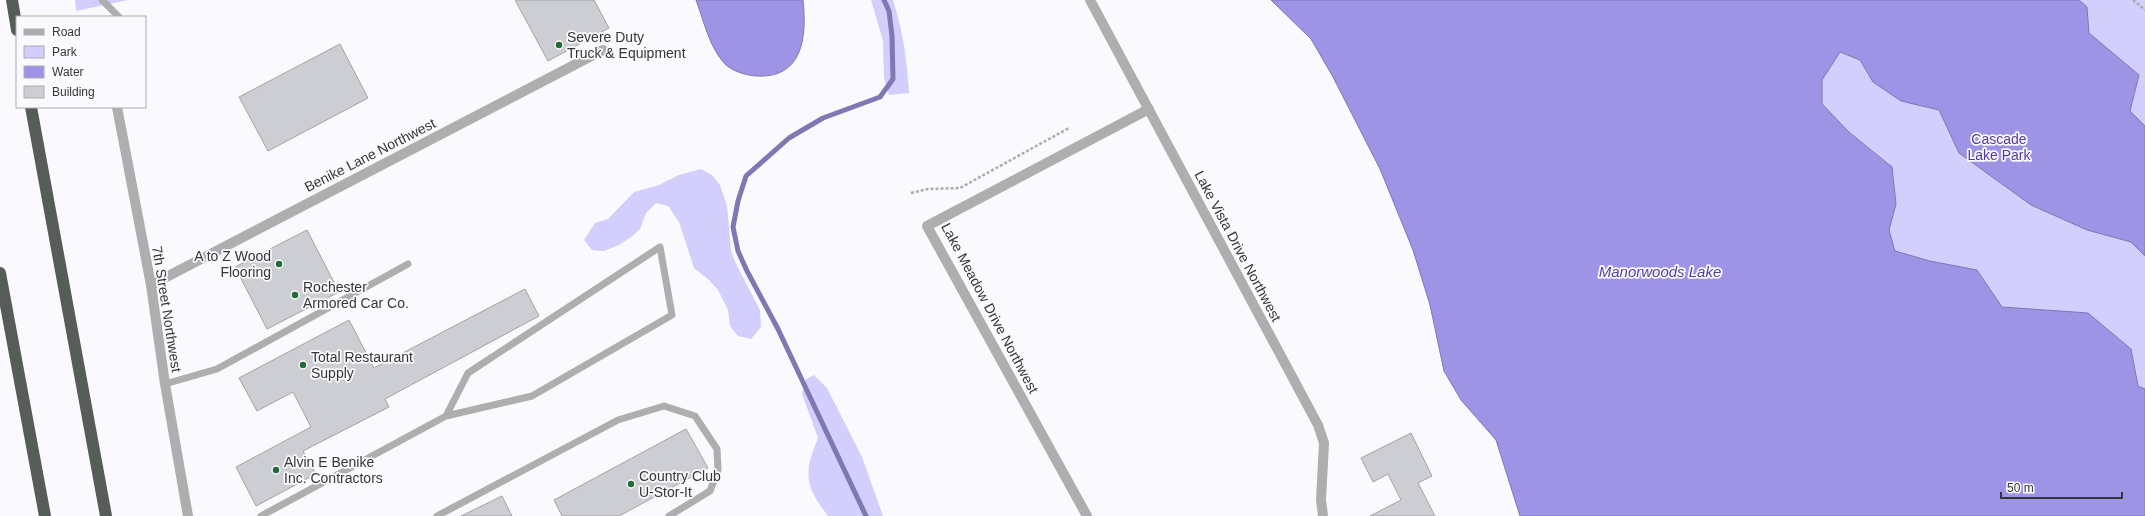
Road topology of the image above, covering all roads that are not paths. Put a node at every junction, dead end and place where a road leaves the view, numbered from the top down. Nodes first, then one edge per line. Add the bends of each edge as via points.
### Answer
1 (12, 0) edge
2 (102, 0) edge
3 (1090, 0) edge
4 (118, 16) edge
5 (16, 24) edge
6 (603, 50) dead end
7 (31, 108) edge
8 (117, 108) edge
9 (1149, 109) junction
10 (408, 264) dead end
11 (0, 273) edge
12 (151, 285) junction
13 (165, 384) junction
14 (446, 416) junction
15 (44, 516) edge
16 (106, 516) edge
17 (188, 516) edge
18 (261, 516) edge
19 (437, 516) edge
20 (669, 516) edge
21 (1087, 516) edge
22 (1323, 516) edge

1 - 5 highway
2 - 4 lane
3 - 9 street, Lake Vista Drive Northwest
6 - 12 street, Benike Lane Northwest
7 - 16 highway
8 - 12 street, 7th Street Northwest
9 - 21 street, Lake Meadow Drive Northwest via 928,226
9 - 22 street, Lake Vista Drive Northwest via 1318,425 1324,443 1321,500
10 - 13 lane via 217,369
11 - 15 highway
12 - 13 street, 7th Street Northwest
13 - 17 street, 7th Street Northwest
14 - 14 lane via 532,396 672,315 660,247 468,373
14 - 18 lane
19 - 20 lane via 618,420 664,406 695,416 717,449 718,470 710,491

